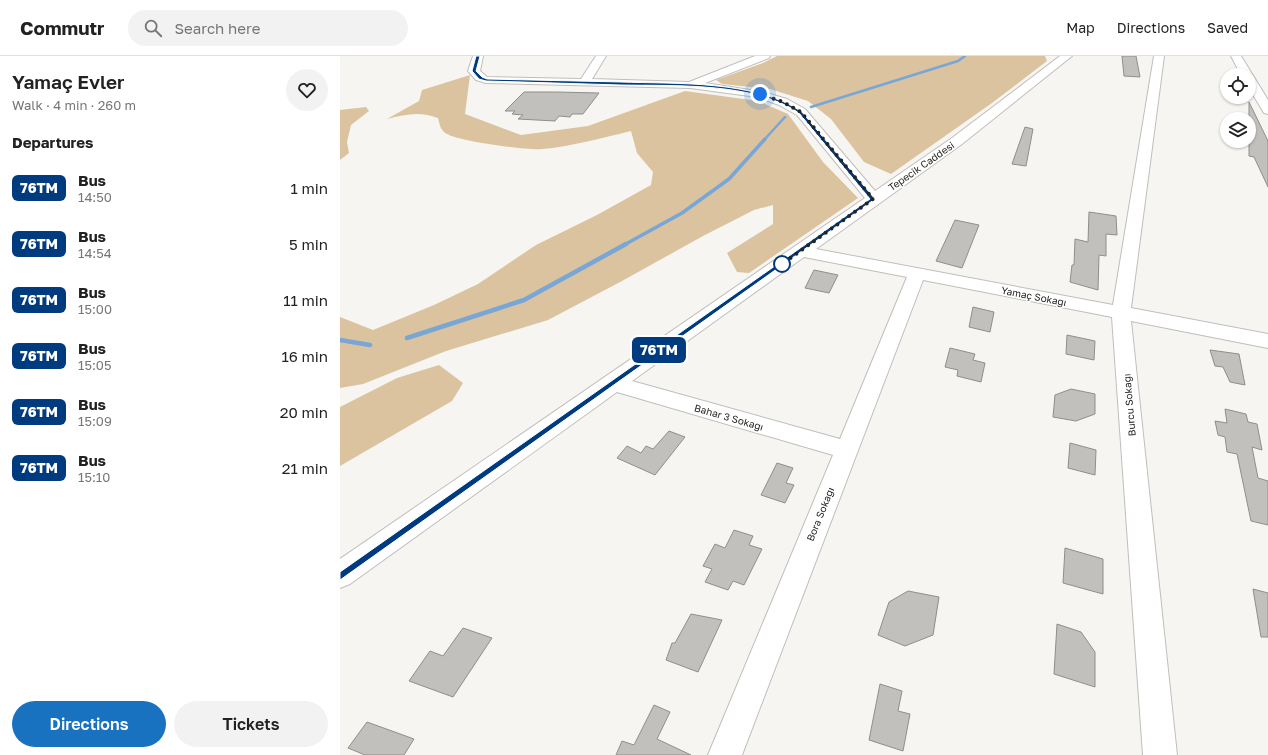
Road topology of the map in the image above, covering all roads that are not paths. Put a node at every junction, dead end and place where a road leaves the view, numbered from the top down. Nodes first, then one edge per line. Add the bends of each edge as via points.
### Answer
1 (478, 56) edge
2 (601, 56) edge
3 (765, 56) edge
4 (1068, 56) edge
5 (1159, 56) edge
6 (1236, 56) edge
7 (1243, 68) edge
8 (584, 83) junction
9 (690, 85) junction
10 (1256, 90) edge
11 (1268, 110) edge
12 (873, 199) junction
13 (800, 251) junction
14 (917, 274) junction
15 (1121, 313) junction
16 (1268, 340) edge
17 (612, 383) junction
18 (846, 450) junction
19 (340, 575) edge
20 (724, 755) edge
21 (1160, 755) edge

1 - 8 street via 474,71 486,80
2 - 8 street
3 - 9 street
4 - 12 street, Tepecik Caddesi via 957,141
5 - 15 street, Burcu Sokağı
6 - 7 street
8 - 9 street
9 - 12 street via 760,94 796,109
10 - 11 street
12 - 13 street, Tepecik Caddesi
13 - 14 street, Yamaç Sokağı
13 - 17 street, Tepecik Caddesi
14 - 15 street, Yamaç Sokağı
14 - 18 street, Bora Sokağı
15 - 16 street, Yamaç Sokağı
15 - 21 street, Burcu Sokağı
17 - 18 street, Bahar 3 Sokağı
17 - 19 street, Tepecik Caddesi
18 - 20 street, Bora Sokağı

